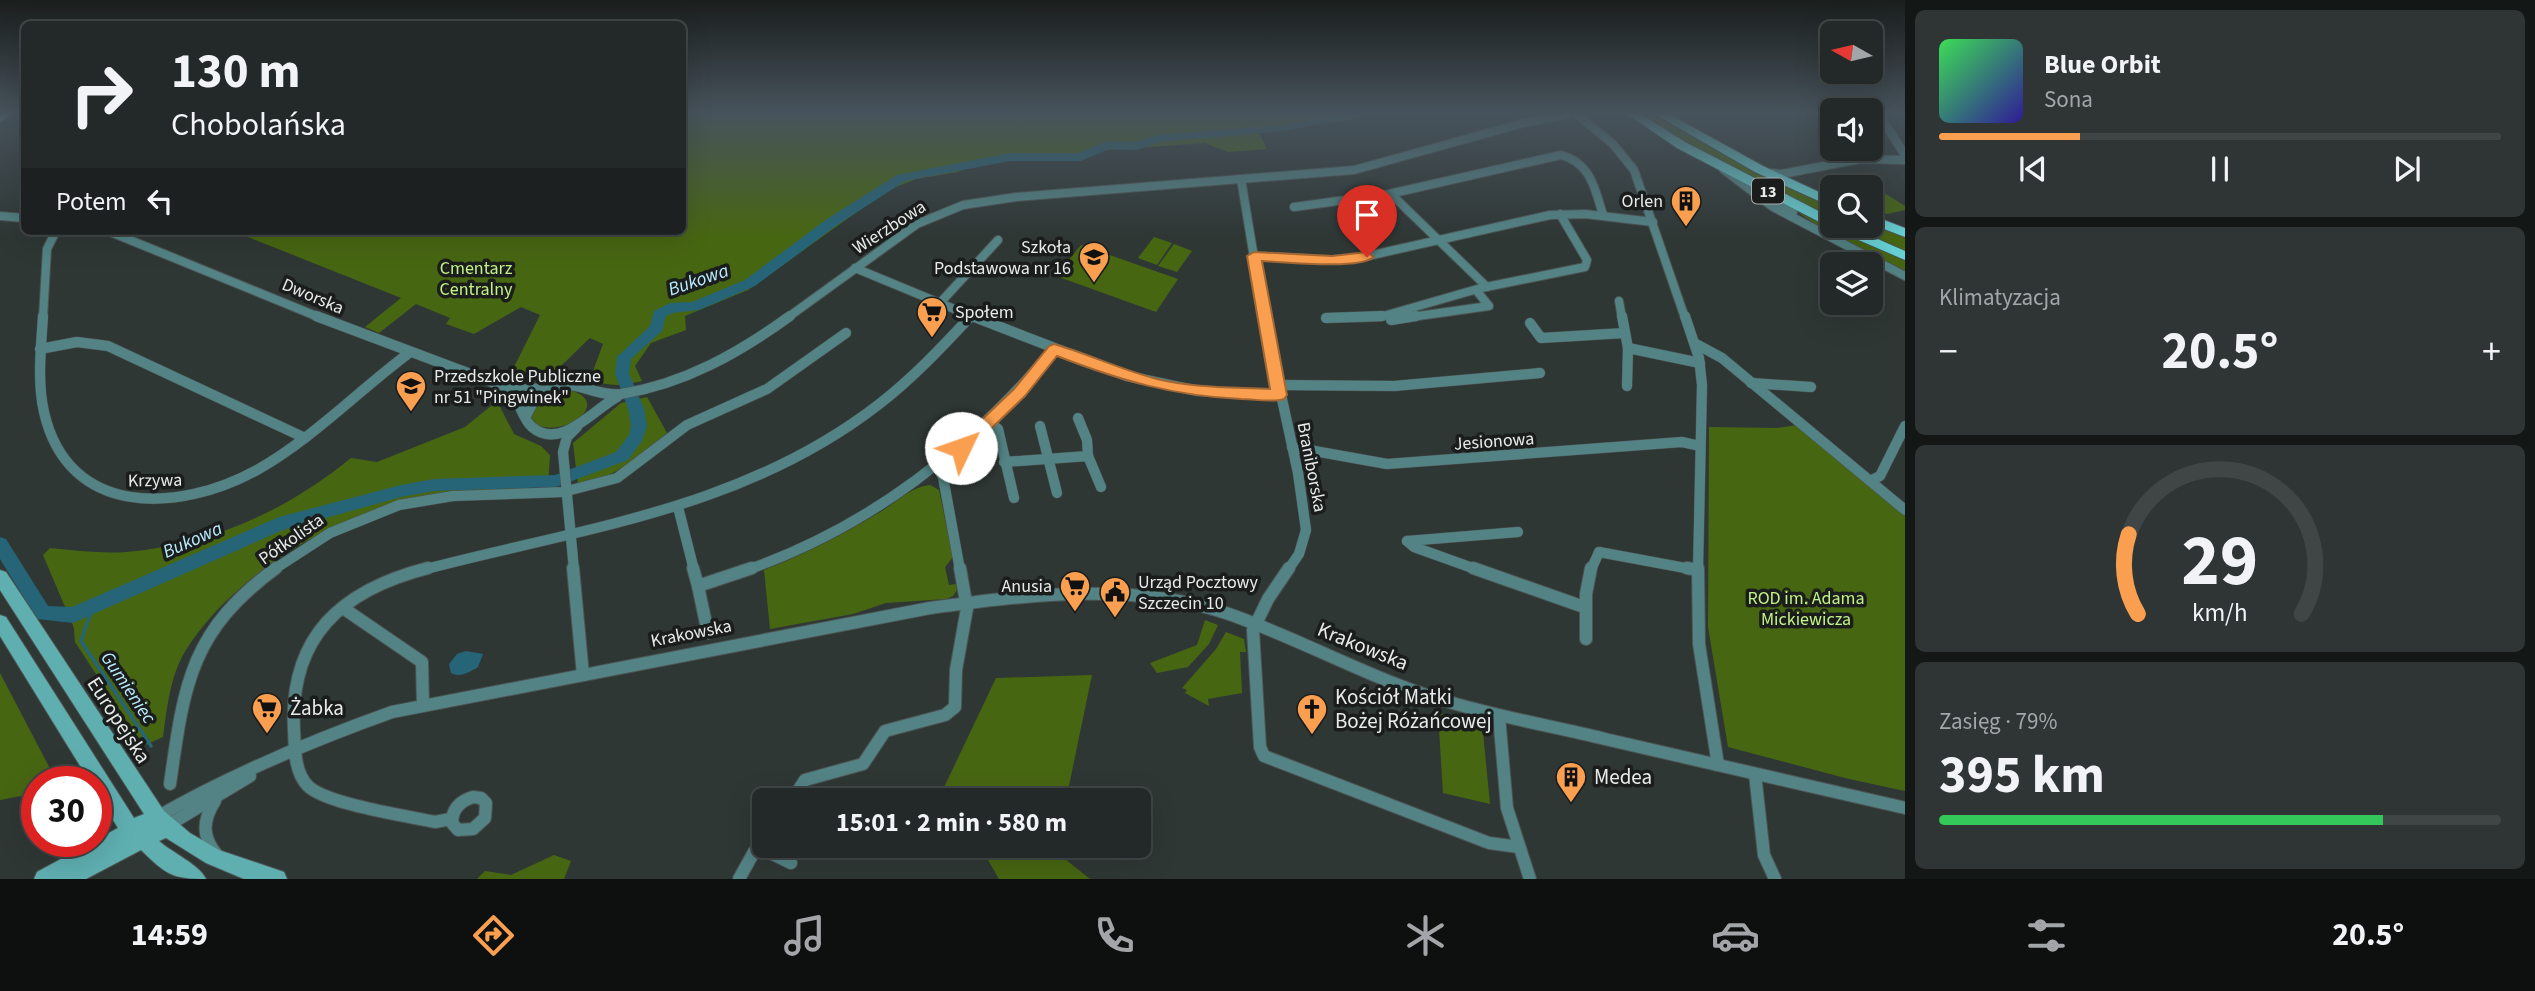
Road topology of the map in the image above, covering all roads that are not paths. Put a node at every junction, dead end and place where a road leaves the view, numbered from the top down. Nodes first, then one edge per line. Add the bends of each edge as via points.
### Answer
1 (1413, 154) edge
2 (1621, 154) edge
3 (1699, 154) edge
4 (1733, 154) edge
5 (1905, 157) edge
6 (1705, 158) junction
7 (1785, 178) junction
8 (1241, 179) junction
9 (1391, 194) junction
10 (1820, 197) edge
11 (1294, 207) dead end
12 (1560, 214) junction
13 (1603, 215) junction
14 (0, 216) edge
15 (1820, 217) edge
16 (21, 218) edge
17 (1653, 222) junction
18 (1883, 224) edge
19 (1905, 233) edge
20 (54, 235) edge
21 (118, 235) edge
22 (1865, 238) edge
23 (998, 240) dead end
24 (1440, 240) junction
25 (1254, 256) junction
26 (1905, 256) edge
27 (855, 268) junction
28 (1905, 276) edge
29 (1487, 287) junction
30 (1476, 290) junction
31 (1619, 301) dead end
32 (939, 304) junction
33 (1415, 312) junction
34 (970, 317) junction
35 (1326, 318) dead end
36 (1530, 323) dead end
37 (846, 333) dead end
38 (1625, 333) junction
39 (1696, 344) junction
40 (1628, 348) junction
41 (40, 349) junction
42 (1054, 349) junction
43 (409, 353) junction
44 (1700, 363) junction
45 (1540, 373) dead end
46 (1751, 383) junction
47 (556, 386) junction
48 (1627, 386) dead end
49 (1811, 387) dead end
50 (506, 388) junction
51 (1278, 390) junction
52 (589, 391) junction
53 (628, 393) junction
54 (591, 413) junction
55 (526, 416) junction
56 (1078, 418) dead end
57 (990, 423) junction
58 (1040, 426) dead end
59 (577, 427) junction
60 (1905, 427) edge
61 (543, 432) junction
62 (305, 438) junction
63 (1700, 446) junction
64 (1292, 447) junction
65 (563, 452) junction
66 (1088, 456) junction
67 (1048, 459) junction
68 (1004, 462) junction
69 (938, 468) junction
70 (1870, 481) junction
71 (1101, 487) dead end
72 (567, 491) junction
73 (1057, 493) dead end
74 (1014, 498) dead end
75 (678, 507) junction
76 (1905, 510) edge
77 (1518, 532) dead end
78 (570, 536) junction
79 (1447, 537) junction
80 (1450, 559) junction
81 (1698, 570) junction
82 (0, 577) edge
83 (698, 586) junction
84 (967, 603) junction
85 (1584, 607) junction
86 (343, 608) junction
87 (0, 622) edge
88 (1255, 625) junction
89 (708, 633) dead end
90 (1586, 639) dead end
91 (583, 675) junction
92 (423, 705) junction
93 (1499, 716) junction
94 (295, 749) junction
95 (1718, 765) junction
96 (1755, 774) junction
97 (170, 784) dead end
98 (800, 788) edge
99 (221, 794) junction
100 (1905, 808) edge
101 (452, 819) dead end
102 (162, 822) junction
103 (137, 836) junction
104 (1518, 847) junction
105 (752, 858) edge
106 (783, 858) edge
107 (225, 863) junction
108 (791, 863) dead end
109 (44, 879) edge
110 (66, 879) edge
111 (196, 879) edge
112 (277, 879) edge
113 (739, 879) edge
114 (1530, 879) edge
115 (1775, 879) edge

1 - 8 street, Wierzbowa via 1366,167
2 - 17 street via 1631,166
3 - 6 main road, 13
4 - 7 main road, 13
5 - 7 street via 1860,159
6 - 15 main road, 13
6 - 28 street via 1756,196
7 - 10 main road, 13
8 - 25 street, Braniborska
8 - 27 street, Wierzbowa via 975,203 917,224
9 - 11 street
9 - 13 street via 1565,156 1589,172
9 - 24 street
12 - 13 street
12 - 24 street
12 - 29 street via 1587,265
13 - 17 street
14 - 16 street
17 - 39 street
18 - 19 main road
20 - 41 street, Krzywa via 47,249
21 - 43 street, Dworska
22 - 26 main road
23 - 32 street
24 - 25 street via 1342,260
24 - 29 street
25 - 51 street, Braniborska
27 - 32 street
27 - 53 street, Wierzbowa via 730,357 685,377
29 - 30 street
30 - 33 street
30 - 33 street via 1489,306
31 - 38 street
32 - 34 street
33 - 35 street via 1386,320
34 - 42 street
34 - 75 street via 913,379 852,425 781,467
36 - 38 street via 1541,338
37 - 72 street via 772,386 687,424 617,478
38 - 40 street
39 - 44 street
39 - 46 street via 1722,358
40 - 44 street
40 - 48 street
41 - 62 street via 77,342 111,347
41 - 62 street, Krzywa via 47,429 79,476 104,492 154,499 209,491 256,471
42 - 51 street via 1160,385 1207,392
42 - 57 street
43 - 50 street, Dworska
43 - 62 street, Krzywa
44 - 63 street
45 - 51 street
46 - 49 street
46 - 70 street
47 - 50 street, Dworska via 528,391
47 - 52 street via 577,385
47 - 55 street via 534,398
50 - 55 street via 518,398
51 - 64 street, Braniborska
52 - 53 street, Wierzbowa
52 - 54 street via 594,401
53 - 54 street, Wierzbowa
54 - 59 street
55 - 61 street via 531,426
56 - 66 street
57 - 68 street via 997,426
57 - 69 street
58 - 67 street
59 - 61 street
59 - 65 street via 567,437
60 - 70 street via 1880,476
61 - 65 street
63 - 64 street, Jesionowa via 1682,442 1387,464
63 - 81 street
64 - 88 street, Braniborska via 1305,541
65 - 72 street
66 - 67 street
66 - 71 street
67 - 68 street
67 - 73 street
68 - 74 street
69 - 83 street via 831,535 763,566
69 - 84 street
70 - 76 street
72 - 78 street
72 - 97 street, Półkolista via 418,500 354,520 298,552 237,602 199,652 181,710
75 - 78 street
75 - 83 street
77 - 79 street
78 - 86 street via 392,578
78 - 91 street
79 - 80 street
79 - 80 street via 1408,541
80 - 85 street
81 - 85 street via 1598,552
81 - 95 street via 1699,644
82 - 102 main road, Europejska
83 - 89 street
84 - 88 street, Krakowska via 1152,598 1201,606
84 - 91 street, Krakowska
84 - 98 street via 953,710 885,731 863,764 805,780
85 - 90 street
86 - 92 street via 422,662
86 - 94 street via 312,639 298,667 293,704
87 - 103 main road
88 - 93 street, Krakowska via 1393,684
88 - 104 street via 1264,756 1489,843
91 - 92 street, Krakowska
92 - 94 street, Krakowska via 363,721
93 - 95 street, Krakowska
93 - 104 street via 1507,808
94 - 99 street, Krakowska
94 - 101 street via 304,781 319,793 432,821
94 - 102 street, Krakowska
95 - 96 street, Krakowska
96 - 100 street, Krakowska
96 - 115 street via 1764,855
99 - 102 street, Krakowska
99 - 107 street via 210,807 203,834
102 - 103 main road, Krakowska
102 - 107 main road, Europejska via 181,839
103 - 109 main road, Krakowska
103 - 110 main road, Krakowska
103 - 111 main road
104 - 114 street
105 - 113 street
106 - 108 street
107 - 112 main road, Europejska

